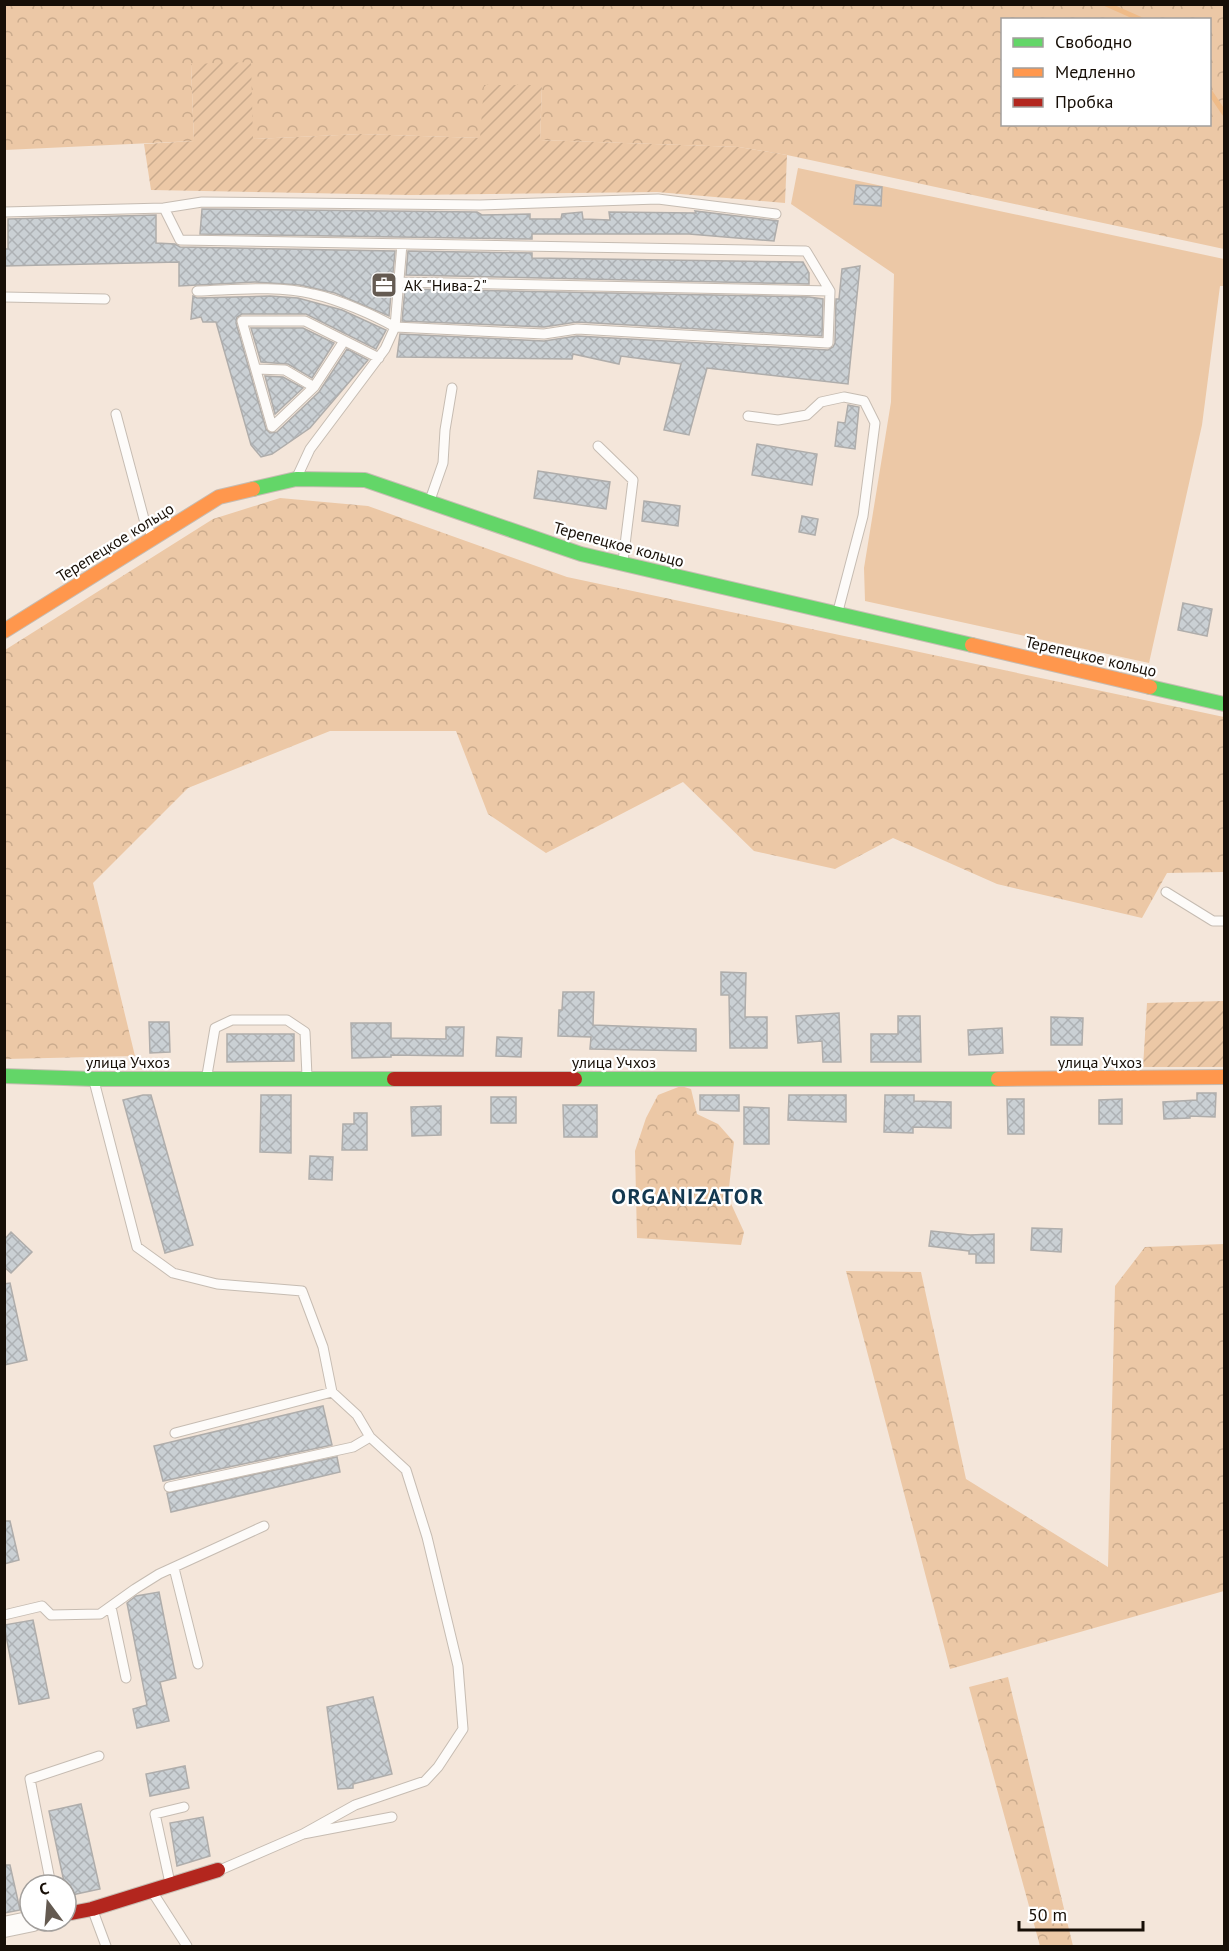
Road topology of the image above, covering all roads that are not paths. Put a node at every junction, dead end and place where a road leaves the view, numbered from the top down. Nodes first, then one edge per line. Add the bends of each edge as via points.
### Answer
1 (164, 208) junction
2 (4, 212) edge
3 (776, 214) dead end
4 (402, 244) junction
5 (399, 282) junction
6 (197, 291) dead end
7 (830, 291) junction
8 (4, 297) edge
9 (105, 299) dead end
10 (395, 327) junction
11 (345, 341) junction
12 (379, 358) junction
13 (256, 369) junction
14 (314, 387) junction
15 (452, 388) dead end
16 (116, 414) dead end
17 (748, 416) dead end
18 (598, 446) dead end
19 (296, 479) junction
20 (429, 502) junction
21 (153, 538) junction
22 (622, 563) junction
23 (837, 614) junction
24 (4, 631) edge
25 (1224, 704) edge
26 (1166, 892) dead end
27 (1224, 921) edge
28 (4, 1076) edge
29 (1224, 1077) edge
30 (206, 1078) junction
31 (307, 1078) junction
32 (94, 1079) junction
33 (332, 1392) junction
34 (175, 1433) dead end
35 (370, 1437) junction
36 (169, 1487) dead end
37 (264, 1526) dead end
38 (174, 1568) junction
39 (111, 1606) junction
40 (4, 1615) edge
41 (198, 1664) dead end
42 (126, 1678) dead end
43 (99, 1756) dead end
44 (184, 1807) dead end
45 (392, 1817) dead end
46 (303, 1834) junction
47 (218, 1870) joint
48 (49, 1873) edge
49 (170, 1885) junction
50 (152, 1891) junction
51 (92, 1909) junction
52 (78, 1912) edge
53 (106, 1947) edge
54 (187, 1947) edge

1 - 2 lane
1 - 3 lane via 202,202 480,205 658,199
1 - 4 lane via 180,240
4 - 5 lane
4 - 7 lane via 806,251
5 - 7 lane
5 - 10 lane
6 - 10 lane via 279,290 314,294
7 - 10 lane via 828,343 577,328 544,334
8 - 9 lane
10 - 12 lane
11 - 12 lane
11 - 13 lane via 305,321 242,321
11 - 14 lane
12 - 19 lane via 310,449
13 - 14 lane via 285,370
13 - 14 lane via 272,427
15 - 20 lane via 442,463
16 - 21 lane via 144,519
17 - 23 lane via 778,420 807,415 820,402 844,397 864,401 875,423 863,516
18 - 22 lane via 633,480
19 - 20 street, Терепецкое кольцо via 365,480
19 - 21 street, Терепецкое кольцо via 219,497
20 - 22 street, Терепецкое кольцо via 581,554
21 - 24 street, Терепецкое кольцо
22 - 23 street, Терепецкое кольцо
23 - 25 street, Терепецкое кольцо
26 - 27 lane via 1213,921
28 - 32 street, улица Учхоз
29 - 31 street, улица Учхоз
30 - 31 street, улица Учхоз
30 - 31 lane via 215,1028 232,1020 287,1020 305,1032
30 - 32 street, улица Учхоз
32 - 33 lane via 137,1247 173,1273 217,1284 302,1291 322,1347
33 - 34 lane
33 - 35 lane via 357,1415
35 - 36 lane via 353,1447
35 - 46 lane via 406,1470 427,1537 458,1666 463,1729 425,1780 355,1805
37 - 38 lane
38 - 39 lane via 135,1588
38 - 41 lane
39 - 40 lane via 99,1614 51,1615 42,1606
39 - 42 lane
43 - 48 lane via 30,1779
44 - 49 lane via 155,1814
45 - 46 lane
46 - 47 lane
47 - 49 street
49 - 50 street
50 - 51 street
50 - 54 lane
51 - 52 street
51 - 53 lane

